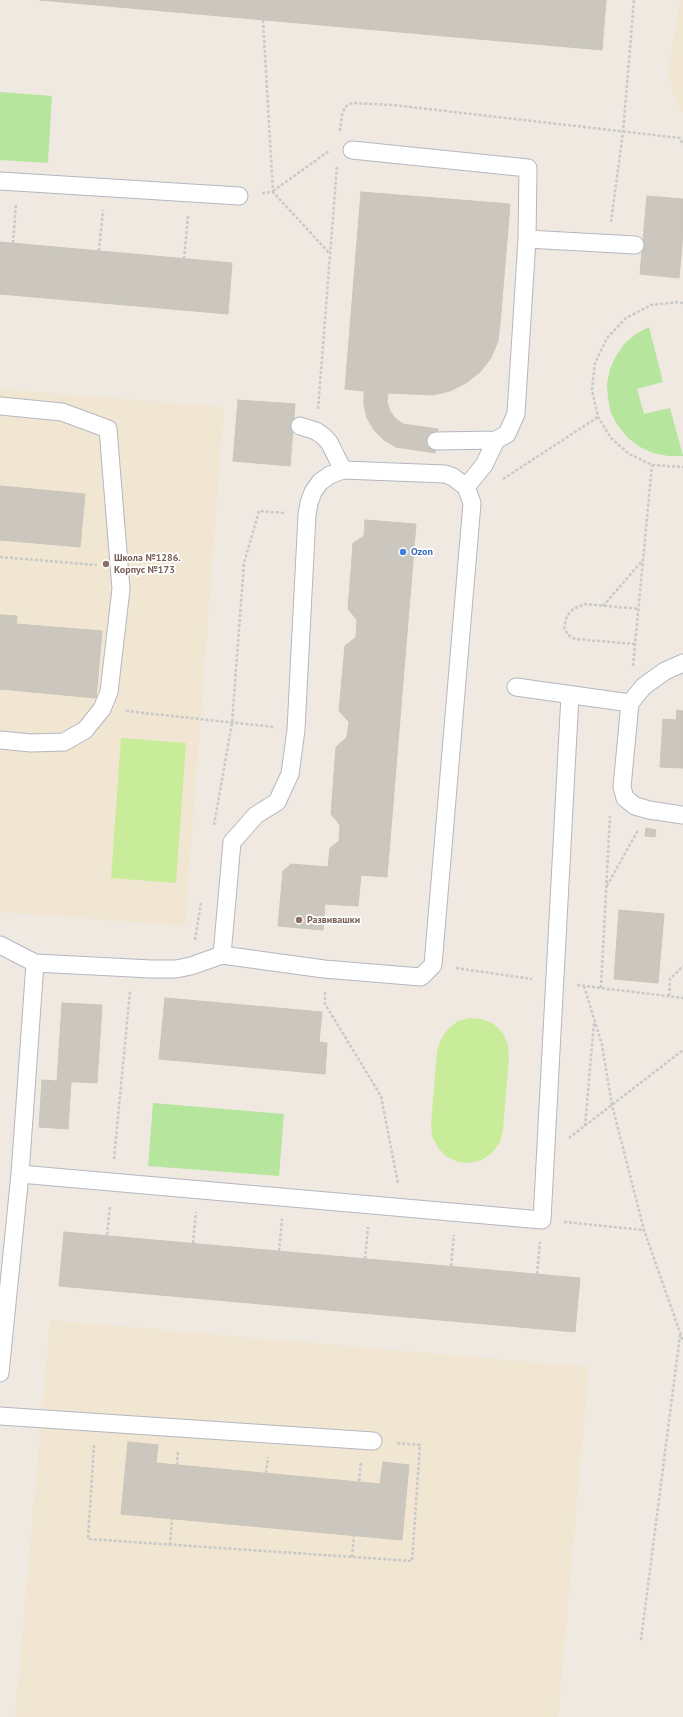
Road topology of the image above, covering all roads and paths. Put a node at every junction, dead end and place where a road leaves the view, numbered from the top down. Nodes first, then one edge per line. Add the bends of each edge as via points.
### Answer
1 (634, 0) edge
2 (263, 20) dead end
3 (623, 132) junction
4 (339, 137) dead end
5 (683, 144) edge
6 (333, 149) dead end
7 (352, 150) dead end
8 (337, 160) dead end
9 (0, 181) edge
10 (18, 183) junction
11 (105, 188) junction
12 (273, 192) junction
13 (190, 193) junction
14 (239, 196) joint
15 (527, 239) junction
16 (13, 244) dead end
17 (608, 244) junction
18 (635, 245) dead end
19 (100, 251) dead end
20 (330, 254) junction
21 (184, 259) dead end
22 (683, 303) edge
23 (0, 406) edge
24 (598, 417) junction
25 (300, 426) dead end
26 (316, 431) junction
27 (496, 440) junction
28 (436, 441) dead end
29 (652, 465) junction
30 (683, 467) edge
31 (343, 470) junction
32 (500, 481) dead end
33 (466, 487) junction
34 (307, 515) junction
35 (0, 557) edge
36 (643, 560) junction
37 (119, 567) junction
38 (602, 606) junction
39 (639, 609) junction
40 (635, 644) junction
41 (683, 664) edge
42 (516, 687) dead end
43 (570, 694) junction
44 (630, 703) junction
45 (102, 708) junction
46 (232, 723) junction
47 (296, 730) junction
48 (0, 740) edge
49 (622, 787) junction
50 (649, 810) junction
51 (683, 815) edge
52 (213, 833) dead end
53 (606, 888) junction
54 (203, 895) dead end
55 (0, 945) edge
56 (222, 955) junction
57 (35, 963) junction
58 (191, 966) junction
59 (683, 966) edge
60 (132, 968) junction
61 (324, 969) junction
62 (584, 986) dead end
63 (601, 988) dead end
64 (669, 996) dead end
65 (594, 1019) junction
66 (683, 1050) edge
67 (612, 1105) junction
68 (585, 1126) junction
69 (546, 1156) junction
70 (20, 1174) junction
71 (112, 1183) junction
72 (198, 1190) junction
73 (284, 1198) junction
74 (370, 1205) junction
75 (402, 1208) junction
76 (456, 1212) junction
77 (542, 1220) junction
78 (644, 1230) junction
79 (107, 1236) dead end
80 (193, 1243) dead end
81 (279, 1251) dead end
82 (365, 1259) dead end
83 (451, 1266) dead end
84 (537, 1274) dead end
85 (680, 1334) junction
86 (683, 1341) edge
87 (0, 1373) edge
88 (0, 1416) edge
89 (96, 1422) junction
90 (373, 1441) joint
91 (172, 1518) dead end
92 (354, 1535) dead end
93 (170, 1545) junction
94 (352, 1557) junction
95 (641, 1640) dead end

1 - 3 path
2 - 12 path
3 - 4 path via 394,105 352,103 345,107
3 - 5 path via 680,138
3 - 17 path
6 - 12 path
7 - 15 lane via 528,168
8 - 20 path
9 - 10 lane
10 - 11 lane
10 - 16 path
11 - 13 lane
11 - 19 path
12 - 14 path
12 - 20 path
13 - 14 lane
13 - 21 path
15 - 17 lane
15 - 27 lane via 516,414 507,434
17 - 18 lane
20 - 26 path
22 - 24 path via 651,306 626,318 607,338 595,363 592,390
23 - 37 lane via 62,412 108,429
24 - 29 path via 611,438 630,454
24 - 32 path
25 - 26 lane
26 - 31 lane via 329,442
27 - 28 lane
27 - 33 lane via 484,465
29 - 30 path
29 - 36 path
31 - 33 lane via 445,474
31 - 34 lane via 320,482 313,492
33 - 61 lane via 472,503 433,965 421,977
34 - 46 path via 259,511 244,563
34 - 47 lane
35 - 37 path
36 - 38 path
36 - 39 path
37 - 45 lane via 121,589 108,692
38 - 39 path
38 - 40 path via 585,604 573,609 567,616 564,627 568,635 575,639
39 - 40 path
40 - 44 path
41 - 44 lane via 665,671 644,686
42 - 43 lane
43 - 44 lane
43 - 69 lane
44 - 49 lane
45 - 46 path
45 - 48 lane via 86,730 64,742
46 - 47 path
46 - 52 path
47 - 56 lane via 290,774 278,802 256,815 232,842
49 - 50 lane via 625,798 635,806
49 - 53 path via 610,803
50 - 51 lane
50 - 53 path
53 - 63 path
54 - 58 path
55 - 57 lane
56 - 58 lane
56 - 61 lane
57 - 60 lane
57 - 70 lane
58 - 60 lane via 176,969
59 - 64 path via 670,979
60 - 71 path
61 - 75 path via 325,1004 381,1096
62 - 65 path
65 - 67 path via 602,1045
65 - 68 path
66 - 67 path
67 - 68 path
67 - 78 path
68 - 69 path
69 - 77 lane
70 - 71 lane
70 - 87 lane
71 - 72 lane
71 - 79 path
72 - 73 lane
72 - 80 path
73 - 74 lane
73 - 81 path
74 - 75 lane
74 - 82 path
75 - 76 lane
76 - 77 lane
76 - 83 path
77 - 78 path
77 - 84 path
78 - 85 path
85 - 86 path
85 - 95 path
88 - 89 lane
89 - 90 lane
89 - 93 path via 88,1539
90 - 94 path via 420,1445 412,1561
91 - 93 path
92 - 94 path
93 - 94 path

